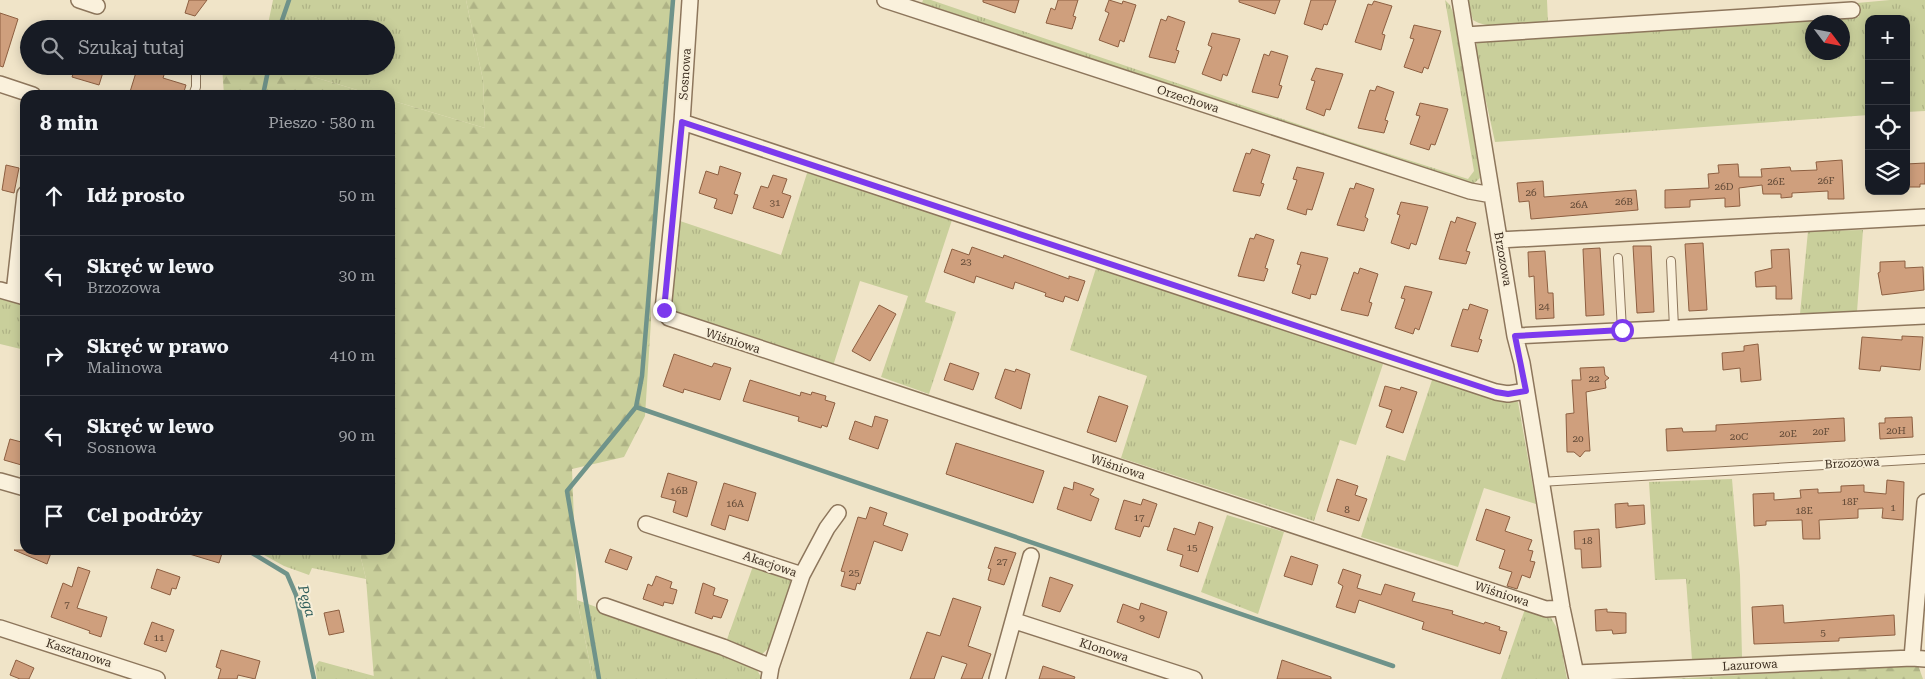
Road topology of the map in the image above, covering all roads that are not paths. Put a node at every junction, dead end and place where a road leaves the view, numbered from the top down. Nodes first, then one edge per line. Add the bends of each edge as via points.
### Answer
1 (79, 0) edge
2 (690, 0) edge
3 (885, 0) edge
4 (1460, 0) edge
5 (98, 6) dead end
6 (1852, 10) dead end
7 (1466, 35) junction
8 (196, 75) edge
9 (0, 84) edge
10 (195, 90) edge
11 (20, 91) edge
12 (682, 122) junction
13 (1492, 195) junction
14 (1925, 217) edge
15 (20, 235) edge
16 (1499, 240) junction
17 (1618, 258) dead end
18 (1672, 261) dead end
19 (13, 293) edge
20 (1925, 316) edge
21 (675, 321) joint
22 (1674, 328) junction
23 (1622, 330) junction
24 (1515, 336) junction
25 (1526, 391) junction
26 (1925, 459) edge
27 (0, 482) edge
28 (1540, 482) junction
29 (20, 487) edge
30 (1925, 502) edge
31 (838, 513) dead end
32 (646, 524) dead end
33 (1031, 556) dead end
34 (802, 575) junction
35 (605, 606) dead end
36 (1562, 608) junction
37 (1015, 621) junction
38 (0, 628) edge
39 (1919, 659) edge
40 (770, 673) edge
41 (1576, 676) edge
42 (157, 679) edge
43 (997, 679) edge
44 (1194, 679) edge

1 - 5 street
2 - 12 street, Sosnowa
3 - 13 street, Orzechowa via 1470,191
4 - 7 street, Brzozowa
6 - 7 street
7 - 13 street, Brzozowa
8 - 10 lane
9 - 11 street
12 - 21 street, Sosnowa via 664,310
12 - 25 street via 1496,392
13 - 16 street, Brzozowa
14 - 16 street
15 - 19 street
16 - 24 street, Brzozowa
17 - 23 lane
18 - 22 lane
20 - 22 street
21 - 36 street, Wiśniowa via 1546,608
22 - 23 street
23 - 24 street
24 - 25 street, Brzozowa
25 - 28 street, Brzozowa
26 - 28 lane, Brzozowa
27 - 29 street
28 - 36 street, Brzozowa
30 - 39 street
31 - 34 street via 826,528
32 - 34 street, Akacjowa
33 - 37 street
34 - 40 street, Akacjowa
35 - 40 street, Akacjowa via 723,648
36 - 41 street, Brzozowa
37 - 43 street
37 - 44 street, Klonowa
38 - 42 street, Kasztanowa
39 - 41 street, Lazurowa

